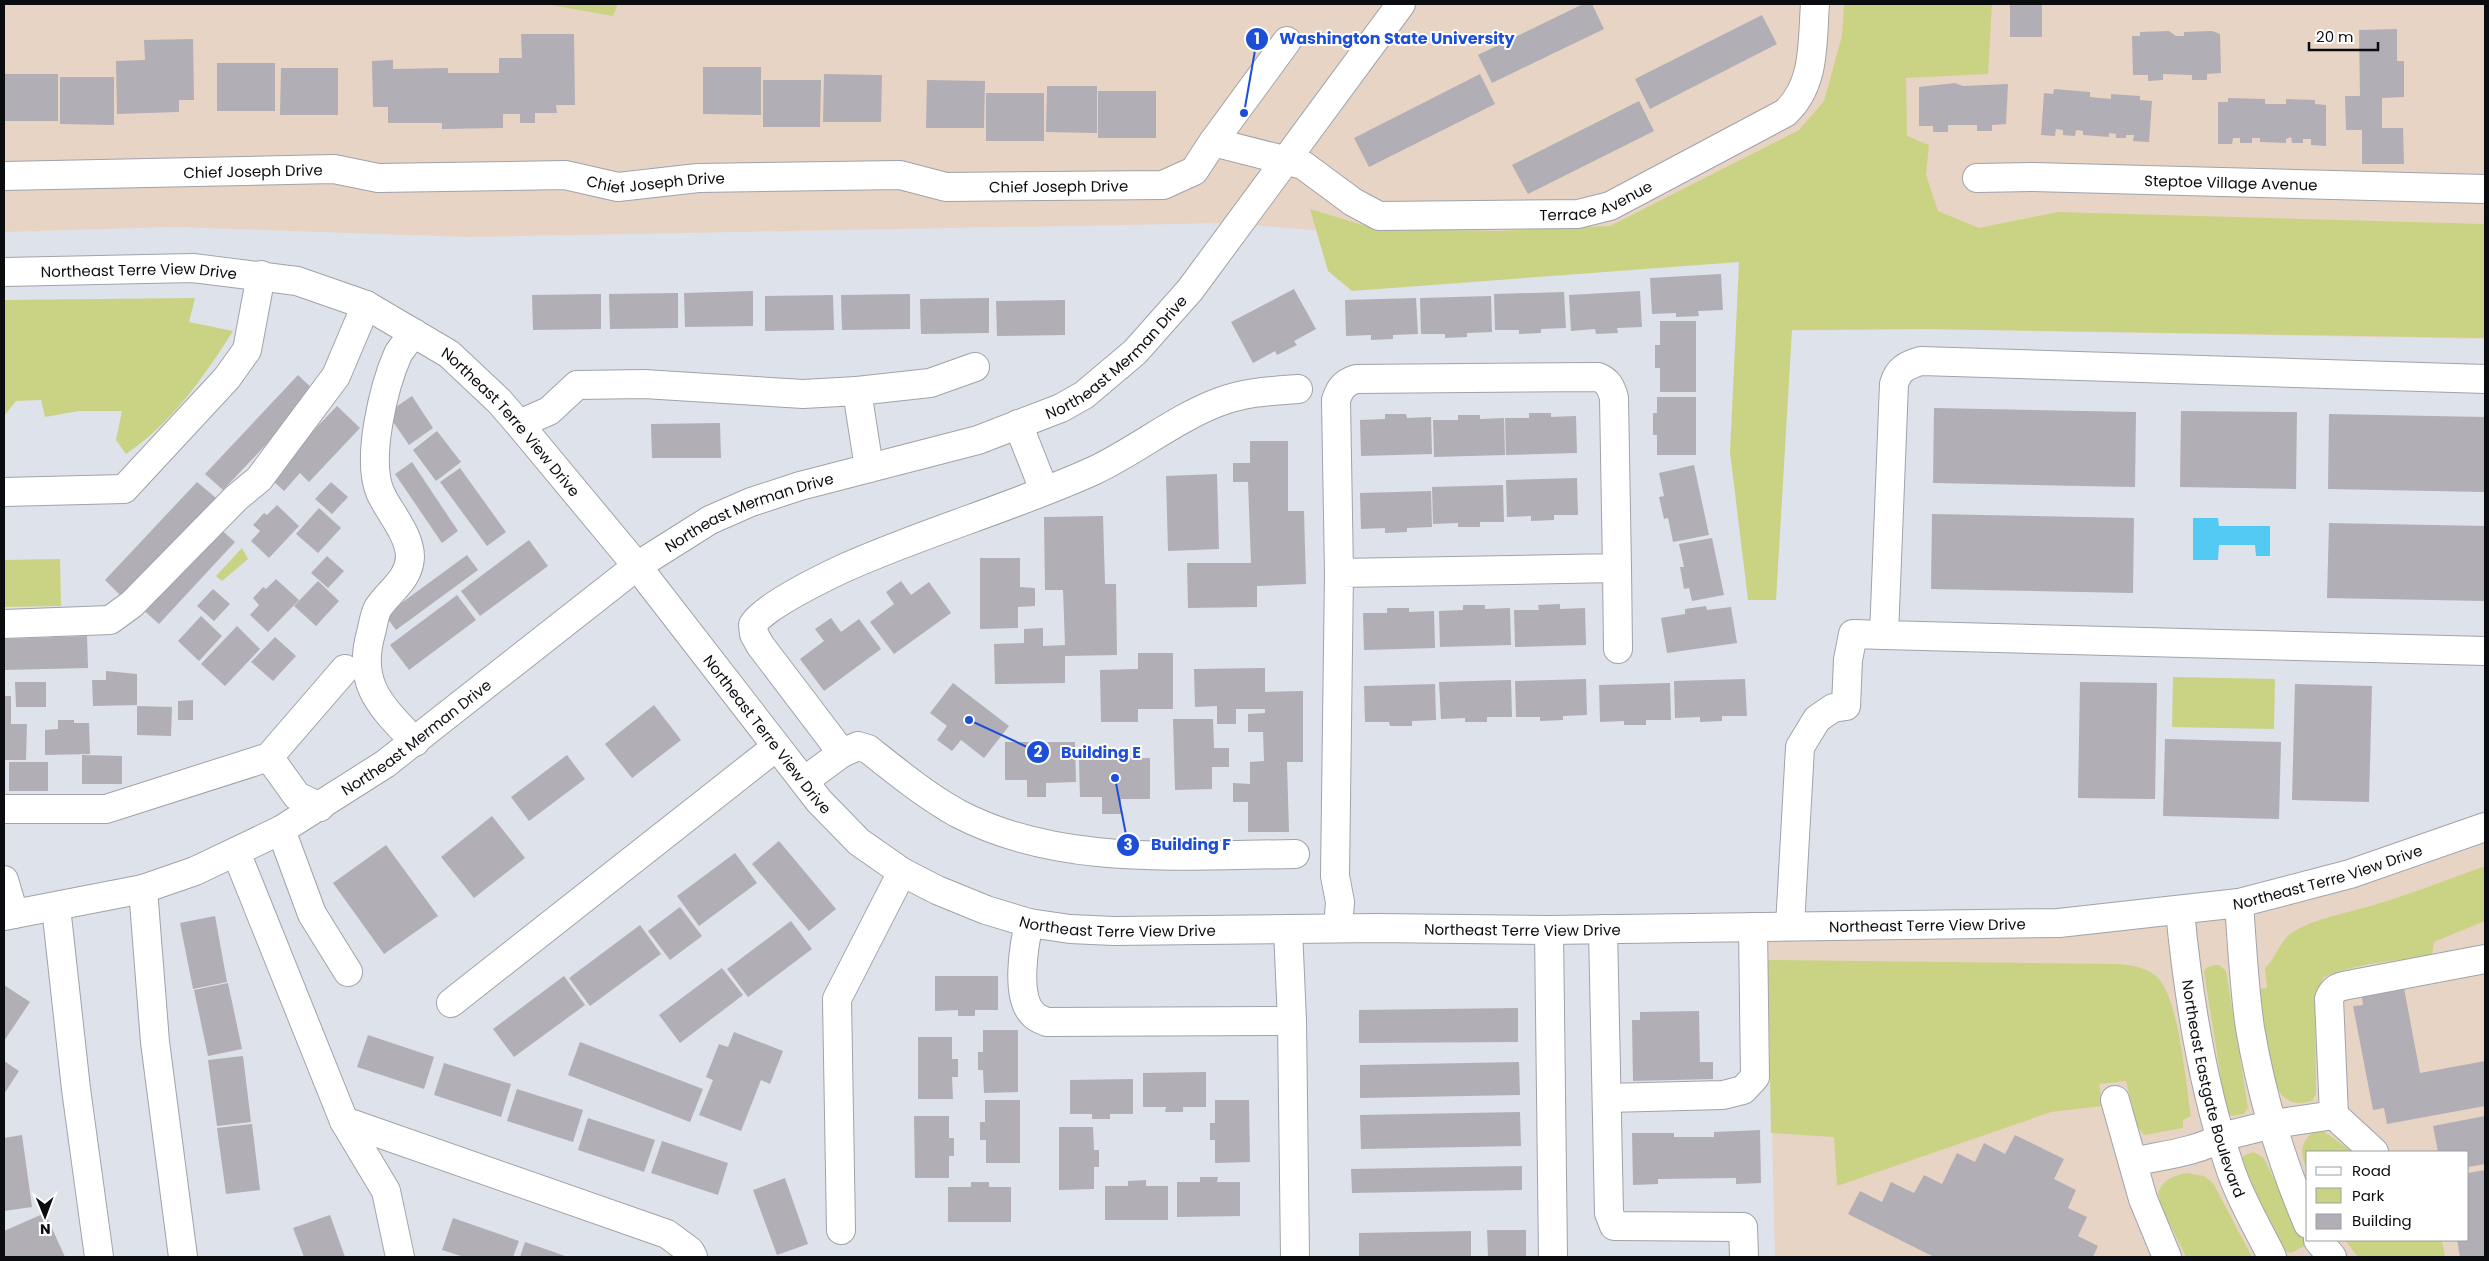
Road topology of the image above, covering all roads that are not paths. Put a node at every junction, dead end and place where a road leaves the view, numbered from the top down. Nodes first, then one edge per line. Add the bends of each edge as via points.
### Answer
1 (1401, 4) edge
2 (1815, 4) edge
3 (1287, 42) dead end
4 (1213, 142) junction
5 (1286, 161) junction
6 (4, 176) edge
7 (1977, 178) dead end
8 (2485, 189) edge
9 (4, 272) edge
10 (261, 275) junction
11 (366, 305) junction
12 (414, 333) junction
13 (975, 367) dead end
14 (2485, 379) edge
15 (1298, 389) dead end
16 (857, 391) junction
17 (519, 424) junction
18 (1018, 424) junction
19 (869, 468) junction
20 (1044, 490) junction
21 (4, 492) edge
22 (637, 566) junction
23 (1617, 568) junction
24 (1339, 573) junction
25 (4, 624) edge
26 (1884, 635) junction
27 (1618, 648) dead end
28 (2485, 651) edge
29 (345, 669) dead end
30 (415, 742) junction
31 (776, 747) junction
32 (842, 753) junction
33 (269, 757) junction
34 (804, 781) junction
35 (320, 807) junction
36 (4, 809) edge
37 (2485, 826) edge
38 (281, 830) junction
39 (236, 852) junction
40 (1295, 854) dead end
41 (902, 872) junction
42 (4, 880) edge
43 (143, 889) junction
44 (2239, 903) junction
45 (56, 907) junction
46 (2180, 911) junction
47 (9, 915) edge
48 (1029, 923) junction
49 (1790, 926) junction
50 (1753, 927) junction
51 (1338, 928) junction
52 (1288, 929) junction
53 (1603, 929) junction
54 (1549, 930) junction
55 (2485, 958) edge
56 (348, 972) dead end
57 (451, 1003) dead end
58 (1292, 1022) junction
59 (1607, 1098) junction
60 (2115, 1100) dead end
61 (2334, 1115) junction
62 (344, 1121) junction
63 (2273, 1124) junction
64 (2221, 1137) junction
65 (2373, 1151) edge
66 (2133, 1162) junction
67 (2306, 1219) edge
68 (841, 1230) dead end
69 (99, 1257) edge
70 (183, 1257) edge
71 (400, 1257) edge
72 (693, 1257) edge
73 (1295, 1257) edge
74 (1553, 1257) edge
75 (1744, 1257) edge
76 (2167, 1257) edge
77 (2272, 1257) edge

1 - 5 street, Northeast Merman Drive
2 - 5 street, Terrace Avenue via 1808,77 1797,103 1772,122 1610,206 1578,214 1380,216 1352,202 1303,165
3 - 4 street, Chief Joseph Drive
4 - 5 street
4 - 6 street, Chief Joseph Drive via 1194,171 1163,185 946,187 900,174 698,178 618,187 565,175 378,178 334,169
5 - 18 street, Northeast Merman Drive via 1190,290 1136,352 1084,395 1061,408
7 - 8 street, Steptoe Village Avenue
9 - 10 street, Northeast Terre View Drive via 193,268
10 - 11 street, Northeast Terre View Drive via 297,281
10 - 21 street via 247,350 227,378 124,489
11 - 12 street, Northeast Terre View Drive
11 - 25 street via 336,376 259,479 236,498 132,604 110,620
12 - 17 street, Northeast Terre View Drive via 449,354
12 - 30 street via 399,353 381,404 376,432 380,491 400,524 410,557 403,579 378,609 367,645 368,683 382,707
13 - 16 street via 930,383
14 - 26 street via 1921,361 1910,364 1896,375 1894,384
15 - 20 street via 1258,392 1220,401 1094,470
16 - 17 street via 803,394 644,384 577,385 549,411
16 - 19 street
17 - 22 street, Northeast Terre View Drive
18 - 19 street, Northeast Merman Drive via 978,440
18 - 20 street
19 - 22 street, Northeast Merman Drive via 800,486 743,506 710,520
20 - 32 street via 889,548 819,580 758,618 753,631 760,645
22 - 30 street, Northeast Merman Drive
22 - 31 street, Northeast Terre View Drive
23 - 24 street
23 - 24 street via 1614,398 1605,380 1598,377 1356,379 1339,389 1336,400
23 - 27 street
24 - 51 street via 1335,876 1340,902
26 - 28 street
26 - 49 street via 1853,634 1846,706 1833,708 1817,719 1800,747
29 - 33 street
30 - 35 street, Northeast Merman Drive
31 - 34 street, Northeast Terre View Drive
31 - 57 street
32 - 34 street
32 - 40 street via 862,746 922,792 958,813 1048,846 1128,854
33 - 35 street via 297,796
33 - 36 street via 106,809
34 - 41 street, Northeast Terre View Drive via 859,842
35 - 38 street, Northeast Merman Drive
37 - 44 street, Northeast Terre View Drive via 2350,874
38 - 39 street, Northeast Merman Drive
38 - 56 street via 312,914
39 - 43 street, Northeast Merman Drive
39 - 62 street
41 - 48 street, Northeast Terre View Drive via 964,902
41 - 68 street via 837,999
42 - 47 street
43 - 45 street, Northeast Merman Drive
43 - 70 street via 155,1042
44 - 46 street, Northeast Terre View Drive
44 - 63 street via 2250,1028
45 - 47 street, Northeast Merman Drive
45 - 69 street
46 - 49 street, Northeast Terre View Drive via 2059,923
46 - 64 street, Northeast Eastgate Boulevard via 2185,960
48 - 52 street, Northeast Terre View Drive via 1114,931
48 - 58 street via 1022,952 1025,1001 1033,1014 1047,1022
49 - 50 street, Northeast Terre View Drive
50 - 53 street, Northeast Terre View Drive
50 - 59 street via 1755,1077 1743,1090 1723,1095
51 - 52 street, Northeast Terre View Drive
51 - 54 street, Northeast Terre View Drive
52 - 58 street
53 - 54 street, Northeast Terre View Drive
53 - 59 street
54 - 74 street
55 - 61 street via 2332,991 2329,999
58 - 73 street
59 - 75 street via 1609,1213 1614,1226 1743,1226
60 - 66 street
61 - 63 street
61 - 65 street
62 - 71 street via 386,1191
62 - 72 street via 667,1234 690,1251
63 - 64 street
63 - 67 street via 2288,1178
64 - 66 street via 2172,1154
64 - 77 street, Northeast Eastgate Boulevard via 2230,1170
66 - 76 street via 2143,1199

